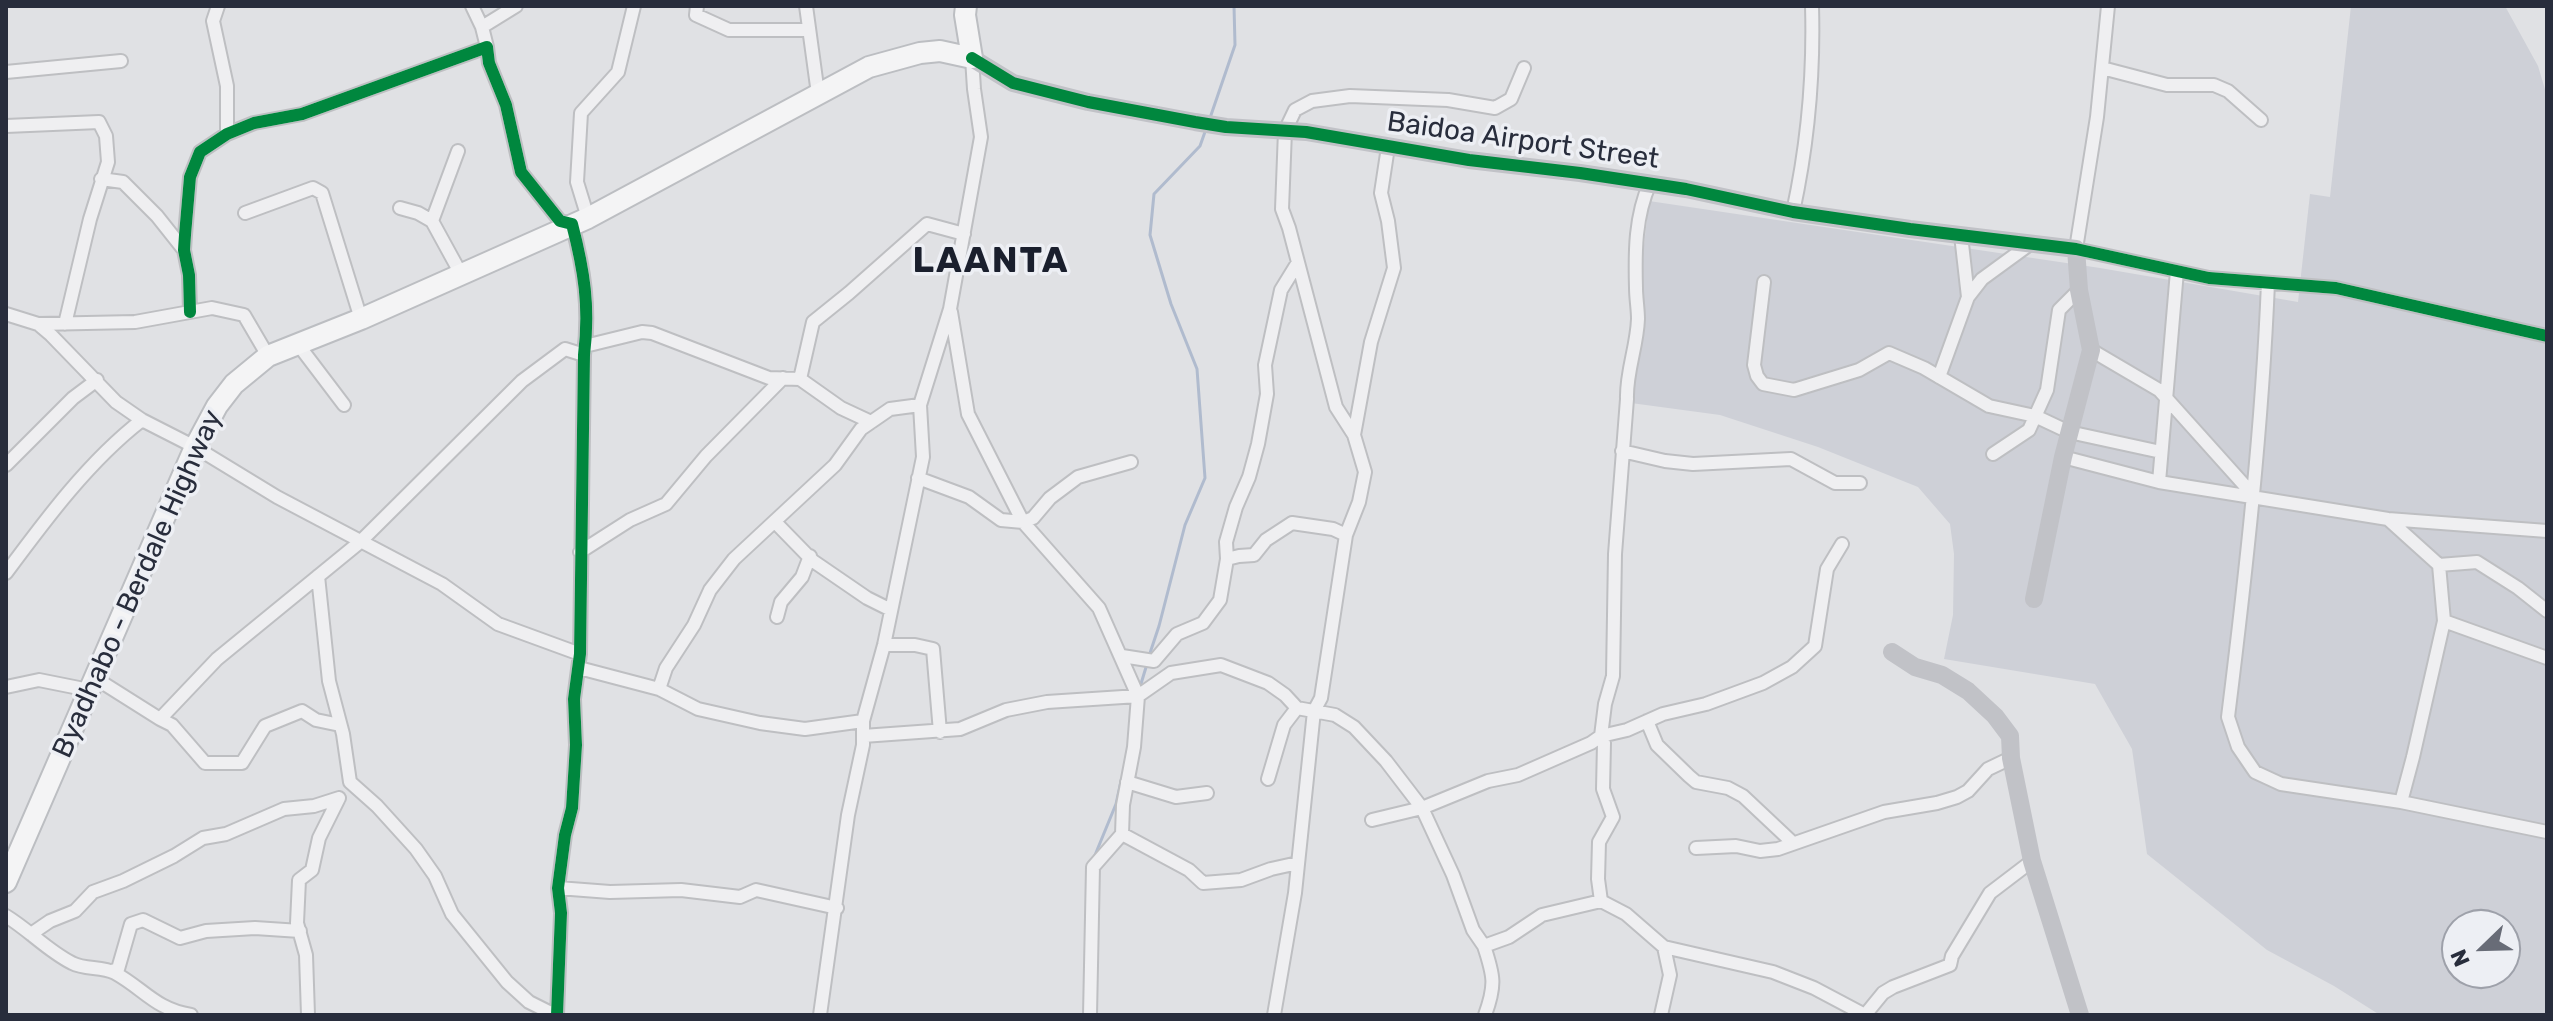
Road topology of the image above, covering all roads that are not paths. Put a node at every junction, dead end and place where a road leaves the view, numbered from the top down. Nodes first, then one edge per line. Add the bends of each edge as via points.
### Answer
1 (218, 6) edge
2 (472, 6) edge
3 (516, 6) edge
4 (634, 6) edge
5 (697, 6) edge
6 (806, 6) edge
7 (966, 6) edge
8 (1812, 6) edge
9 (2108, 6) edge
10 (482, 27) junction
11 (808, 30) junction
12 (487, 47) junction
13 (972, 58) junction
14 (121, 61) dead end
15 (1524, 68) dead end
16 (2102, 68) junction
17 (6, 72) edge
18 (818, 94) junction
19 (2261, 120) dead end
20 (6, 126) edge
21 (1285, 131) junction
22 (227, 134) junction
23 (1388, 147) junction
24 (458, 151) dead end
25 (1607, 177) junction
26 (101, 179) junction
27 (1650, 183) junction
28 (1641, 206) junction
29 (400, 208) dead end
30 (1793, 212) junction
31 (245, 213) dead end
32 (432, 221) junction
33 (580, 221) junction
34 (964, 234) junction
35 (1961, 235) junction
36 (2030, 244) junction
37 (2076, 249) junction
38 (184, 250) junction
39 (1297, 264) junction
40 (2177, 271) junction
41 (461, 274) junction
42 (1764, 282) dead end
43 (2268, 283) junction
44 (2079, 290) junction
45 (1968, 297) junction
46 (950, 309) junction
47 (190, 312) junction
48 (6, 314) edge
49 (361, 319) junction
50 (38, 324) junction
51 (65, 324) junction
52 (2547, 336) edge
53 (297, 343) junction
54 (585, 350) junction
55 (2091, 350) junction
56 (268, 356) junction
57 (1939, 377) junction
58 (783, 378) junction
59 (800, 379) junction
60 (97, 380) junction
61 (2166, 398) junction
62 (344, 405) dead end
63 (920, 405) junction
64 (2035, 416) junction
65 (142, 420) junction
66 (871, 422) junction
67 (2069, 432) junction
68 (1354, 435) junction
69 (195, 447) junction
70 (1622, 451) junction
71 (2161, 452) junction
72 (1993, 454) dead end
73 (2063, 457) junction
74 (1131, 462) dead end
75 (7, 463) edge
76 (918, 478) junction
77 (2159, 482) junction
78 (1860, 483) dead end
79 (2255, 497) junction
80 (2388, 519) junction
81 (775, 522) junction
82 (1023, 522) junction
83 (2547, 531) edge
84 (1346, 535) junction
85 (360, 542) junction
86 (1842, 544) dead end
87 (580, 552) junction
88 (810, 556) junction
89 (1227, 559) junction
90 (2439, 565) junction
91 (6, 573) edge
92 (318, 576) junction
93 (2034, 599) dead end
94 (891, 610) junction
95 (2547, 611) edge
96 (777, 617) dead end
97 (2444, 621) junction
98 (884, 645) junction
99 (1892, 652) dead end
100 (1122, 656) junction
101 (2547, 658) edge
102 (579, 661) junction
103 (1154, 661) junction
104 (1171, 673) junction
105 (92, 684) junction
106 (6, 687) edge
107 (659, 689) junction
108 (1138, 696) junction
109 (1297, 708) junction
110 (1314, 711) junction
111 (160, 719) junction
112 (863, 721) junction
113 (1647, 721) junction
114 (340, 725) junction
115 (940, 732) junction
116 (863, 736) junction
117 (1601, 736) junction
118 (2011, 758) junction
119 (1268, 779) dead end
120 (350, 782) junction
121 (1127, 782) junction
122 (1207, 793) dead end
123 (339, 798) junction
124 (2401, 802) junction
125 (1422, 808) junction
126 (1372, 820) dead end
127 (2547, 832) edge
128 (1122, 834) junction
129 (1793, 843) junction
130 (1696, 848) dead end
131 (2032, 861) junction
132 (1298, 863) junction
133 (6, 882) edge
134 (558, 888) junction
135 (1601, 901) junction
136 (837, 908) junction
137 (6, 916) edge
138 (300, 931) junction
139 (31, 934) junction
140 (1484, 946) junction
141 (1664, 947) junction
142 (112, 971) junction
143 (191, 1015) edge
144 (308, 1015) edge
145 (556, 1015) edge
146 (820, 1015) edge
147 (1090, 1015) edge
148 (1274, 1015) edge
149 (1485, 1015) edge
150 (1661, 1015) edge
151 (1865, 1015) edge
152 (2080, 1015) edge

1 - 22 street via 213,21 227,86
2 - 10 street
3 - 10 street
4 - 33 street via 618,72 581,113
5 - 11 street via 696,15 729,30
6 - 11 street
7 - 13 main road
8 - 30 street via 1808,126
9 - 16 street
10 - 12 street
11 - 18 street
12 - 22 street via 302,114
12 - 33 street via 521,172 560,221
13 - 18 main road, Byadhabo - Berdale Highway via 920,53 869,67
13 - 21 street, Baidoa Airport Street via 1013,83 1088,102 1226,127
13 - 34 street via 981,137
14 - 17 street
15 - 21 street via 1511,99 1495,108 1448,100 1337,98 1295,110
16 - 19 street via 2167,85 2214,85
16 - 37 street
18 - 33 main road, Byadhabo - Berdale Highway
20 - 26 street via 99,122 108,162
21 - 23 street, Baidoa Airport Street
21 - 39 street via 1282,209
22 - 38 street via 200,152 190,177
23 - 25 street, Baidoa Airport Street
23 - 68 street via 1381,193 1394,268 1371,342
24 - 32 street
25 - 27 street, Baidoa Airport Street
25 - 28 street via 1631,188
26 - 38 street via 123,182
26 - 51 street
27 - 28 street
27 - 30 street, Baidoa Airport Street
28 - 70 street via 1638,318
29 - 32 street
30 - 35 street, Baidoa Airport Street
31 - 49 street via 313,188 322,193
32 - 41 street
33 - 41 main road, Byadhabo - Berdale Highway
33 - 54 street
34 - 46 street
34 - 59 street via 927,224 813,322
35 - 36 street, Baidoa Airport Street
35 - 45 street
36 - 37 street, Baidoa Airport Street
36 - 45 street via 1982,279
37 - 40 street
37 - 44 street
38 - 47 street
39 - 68 street via 1336,407
39 - 89 street via 1281,290 1265,365 1267,394 1258,444 1226,542
40 - 43 street
40 - 61 street
41 - 49 main road, Byadhabo - Berdale Highway
42 - 57 street via 1754,365 1763,384 1794,390 1859,370 1889,353
43 - 52 street via 2336,288
43 - 79 street
44 - 55 street
44 - 64 street via 2059,310 2047,390
45 - 57 street
46 - 63 street
46 - 82 street via 968,414
47 - 51 street via 135,322
47 - 56 street via 212,308 244,315
48 - 50 street
49 - 53 main road, Byadhabo - Berdale Highway
50 - 51 street
50 - 60 street
53 - 56 main road, Byadhabo - Berdale Highway
53 - 62 street
54 - 58 street via 652,333 769,378
54 - 85 street via 565,349 522,381
54 - 87 street
55 - 61 street
55 - 67 street
56 - 69 main road, Byadhabo - Berdale Highway via 234,384
57 - 64 street via 1989,406
58 - 59 street
58 - 87 street via 666,504
59 - 66 street
60 - 65 street
60 - 75 street
61 - 71 street
61 - 79 street
63 - 66 street via 890,409
63 - 76 street via 923,457
64 - 67 street
64 - 72 street via 2029,430
65 - 69 street
65 - 91 street via 87,472
66 - 81 street
67 - 71 street
67 - 73 street
68 - 84 street via 1365,472
69 - 85 street
69 - 105 main road, Byadhabo - Berdale Highway
70 - 78 street via 1693,464 1791,459 1835,483
70 - 117 street via 1613,676
71 - 77 street
73 - 77 street
73 - 93 street
74 - 82 street via 1078,477
76 - 82 street via 969,497 1001,520
76 - 94 street
77 - 79 street
79 - 80 street
79 - 124 street via 2228,717 2238,747 2255,772 2281,784
80 - 83 street
80 - 90 street
81 - 88 street
81 - 107 street via 734,559 710,590
82 - 100 street via 1099,608
84 - 89 street via 1292,523 1254,555
84 - 110 street via 1321,698
85 - 92 street
85 - 102 street via 442,584 498,624
86 - 113 street via 1827,569 1815,646 1792,667 1763,683
87 - 102 street
88 - 94 street
88 - 96 street
89 - 103 street via 1220,600 1203,623 1177,634
90 - 95 street via 2477,562
90 - 97 street
92 - 111 street via 217,659
92 - 114 street via 329,681
94 - 98 street
97 - 101 street
97 - 124 street
98 - 112 street
98 - 115 street via 933,649
99 - 118 street via 1968,691 2010,736
100 - 103 street
100 - 108 street
102 - 107 street
102 - 134 street via 572,808
103 - 104 street
104 - 108 street
104 - 109 street via 1221,665 1268,683
105 - 106 street via 39,680
105 - 111 street
105 - 133 main road, Byadhabo - Berdale Highway
107 - 112 street via 698,709 760,723 805,729
108 - 115 street via 1047,702
108 - 121 street
109 - 110 street
109 - 119 street via 1284,725
110 - 125 street via 1335,715 1354,727
110 - 132 street
111 - 114 street via 172,725 205,763 242,763 265,726 302,711
112 - 116 street
113 - 117 street
113 - 129 street via 1657,745 1696,782 1743,796
114 - 120 street
115 - 116 street
116 - 136 street
117 - 125 street via 1529,771
117 - 135 street via 1603,789 1613,817 1599,842
118 - 129 street via 1988,769 1957,797 1884,812
118 - 131 street
120 - 123 street
120 - 145 street via 416,849 452,914 507,982 529,1002
121 - 122 street via 1176,797
121 - 128 street
123 - 138 street via 319,838 312,870 299,880
123 - 139 street via 284,809 203,838 93,892 75,911
124 - 127 street
125 - 126 street
125 - 140 street
128 - 132 street via 1203,883 1241,880
128 - 147 street via 1093,867
129 - 130 street via 1760,851
131 - 151 street via 1990,893 1950,965 1893,987
131 - 152 street
132 - 148 street
134 - 136 street via 681,890 740,897 756,890
134 - 145 street
135 - 140 street via 1542,915
135 - 141 street via 1626,914
136 - 146 street
137 - 139 street
138 - 142 street via 255,928 180,938 143,920 131,924 118,969
138 - 144 street
139 - 142 street via 76,966
140 - 149 street via 1494,974
141 - 150 street via 1670,975
141 - 151 street via 1773,972
142 - 143 street via 152,1001

